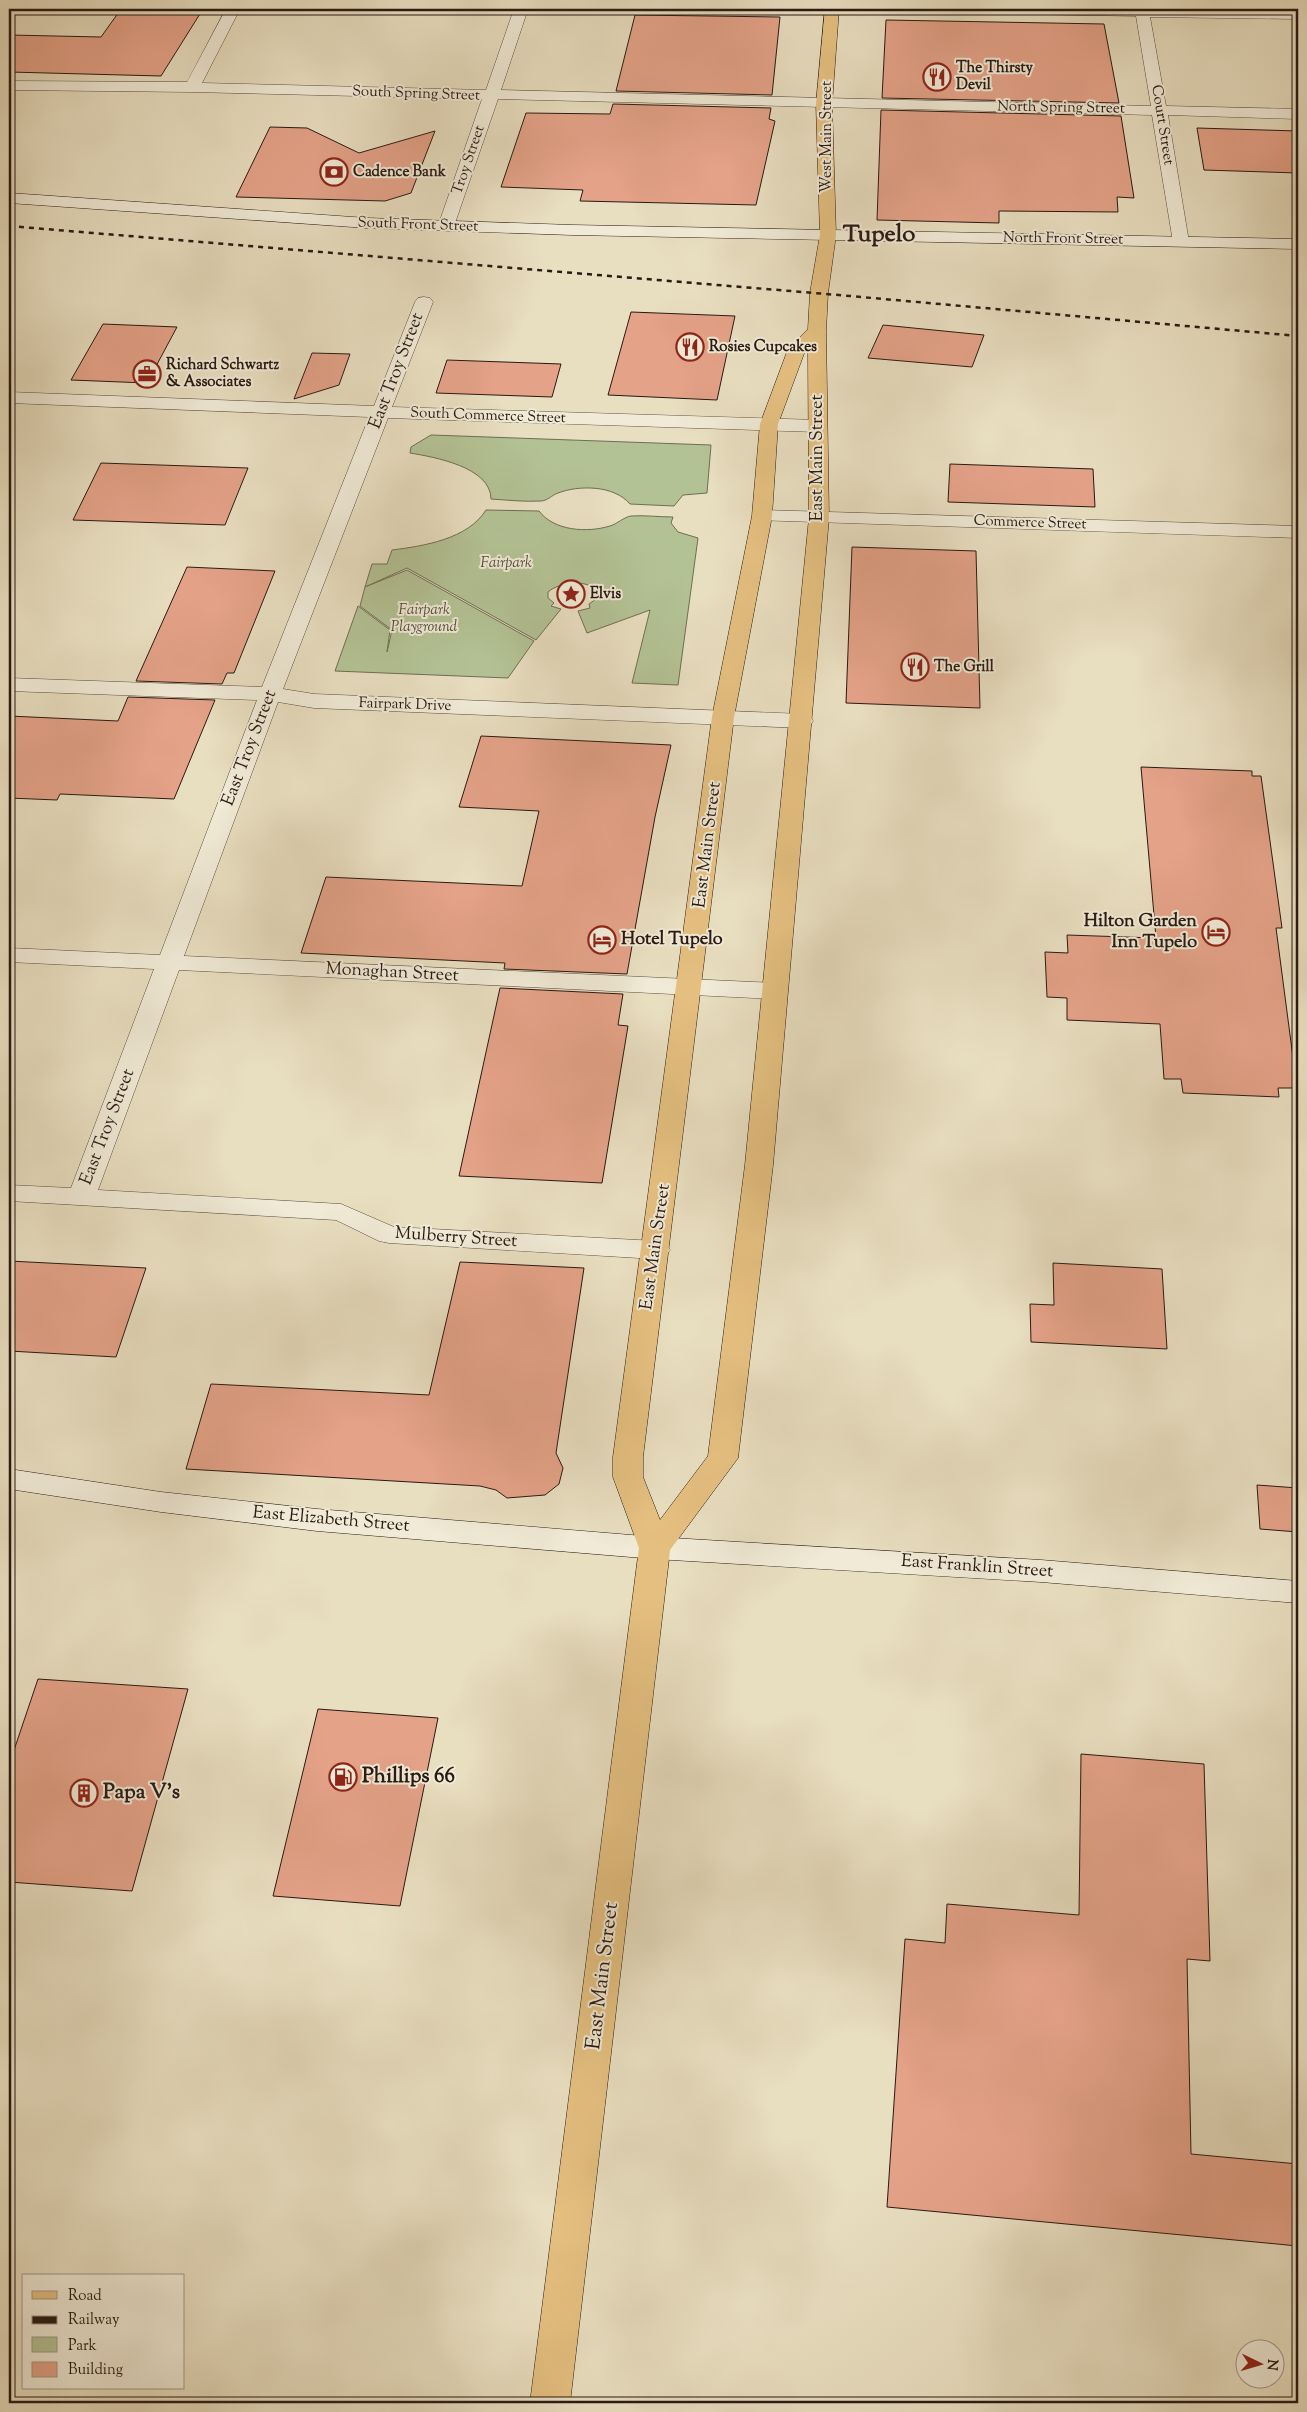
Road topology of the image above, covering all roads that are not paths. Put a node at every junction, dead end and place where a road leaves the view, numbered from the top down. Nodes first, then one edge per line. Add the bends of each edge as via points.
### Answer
1 (233, 9) edge
2 (521, 9) edge
3 (832, 9) edge
4 (965, 9) edge
5 (1143, 10) edge
6 (1298, 15) edge
7 (9, 86) edge
8 (192, 88) junction
9 (491, 96) junction
10 (824, 104) junction
11 (1159, 110) junction
12 (1298, 114) edge
13 (9, 198) edge
14 (446, 226) junction
15 (828, 235) junction
16 (1181, 242) junction
17 (1298, 244) edge
18 (424, 302) dead end
19 (817, 331) junction
20 (11, 401) edge
21 (381, 412) junction
22 (770, 424) junction
23 (818, 426) junction
24 (762, 516) junction
25 (819, 518) junction
26 (1298, 532) edge
27 (9, 684) edge
28 (270, 694) junction
29 (723, 717) junction
30 (802, 721) junction
31 (9, 954) edge
32 (170, 962) junction
33 (690, 987) junction
34 (775, 991) junction
35 (9, 1193) edge
36 (82, 1196) junction
37 (656, 1250) junction
38 (9, 1479) edge
39 (655, 1548) junction
40 (1298, 1592) edge
41 (550, 2403) edge

1 - 8 street
2 - 9 street, Troy Street
3 - 10 main road, West Main Street
4 - 5 street
5 - 6 street
5 - 11 street, Court Street
7 - 8 street, South Spring Street
8 - 9 street, South Spring Street
9 - 10 street, South Spring Street
9 - 14 street, Troy Street
10 - 11 street, North Spring Street
10 - 15 main road, West Main Street
11 - 12 street, North Spring Street
11 - 16 street, Court Street
13 - 14 street, South Front Street via 279,219
14 - 15 street, South Front Street
15 - 16 street, North Front Street
15 - 19 main road, East Main Street
16 - 17 street, North Front Street
18 - 21 street, East Troy Street
19 - 22 main road, East Main Street via 797,349
19 - 23 main road, East Main Street
20 - 21 street, South Commerce Street
21 - 22 street, South Commerce Street
21 - 28 street, East Troy Street
22 - 23 street, South Commerce Street
22 - 24 main road, East Main Street
23 - 25 main road, East Main Street
24 - 25 street, Commerce Street
24 - 29 main road, East Main Street
25 - 26 street, Commerce Street
25 - 30 main road, East Main Street
27 - 28 street, Fairpark Drive
28 - 29 street, Fairpark Drive via 314,701
28 - 32 street, East Troy Street
29 - 30 street, Fairpark Drive
29 - 33 main road, East Main Street
30 - 34 main road, East Main Street
31 - 32 street, Monaghan Street
32 - 33 street, Monaghan Street
32 - 36 street, East Troy Street
33 - 34 street, Monaghan Street
33 - 37 main road, East Main Street
34 - 39 main road, East Main Street via 759,1165 724,1458
35 - 36 street, Mulberry Street
36 - 37 street, Mulberry Street via 341,1212 389,1235
37 - 39 main road, East Main Street via 628,1456 628,1477
38 - 39 street, East Elizabeth Street via 160,1502 318,1520
39 - 40 street, East Franklin Street via 1040,1571
39 - 41 main road, East Main Street

